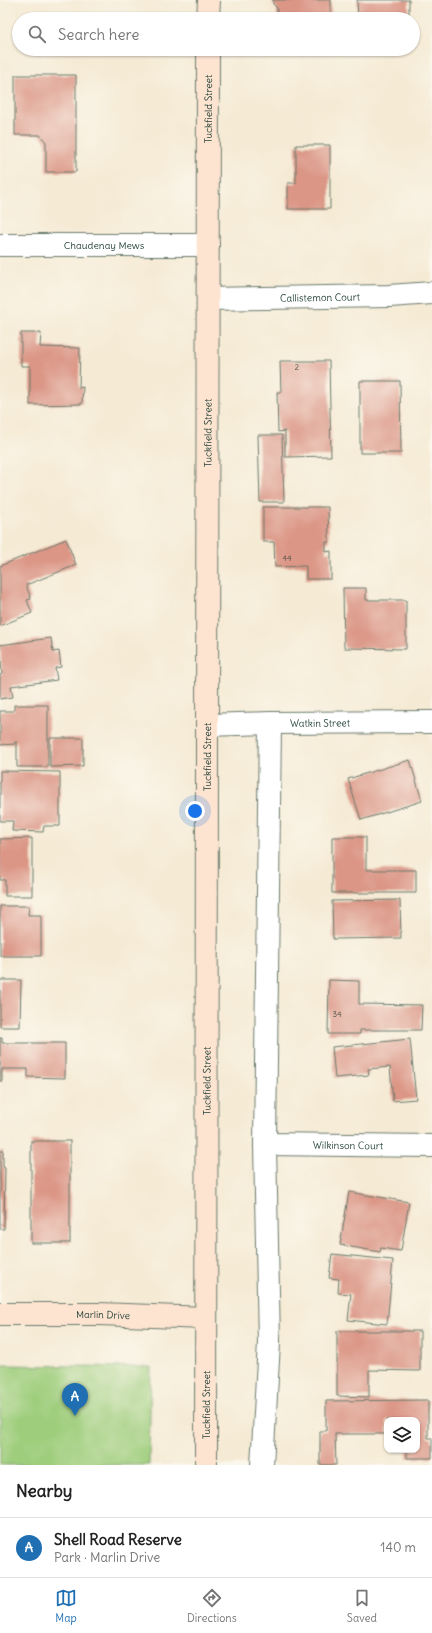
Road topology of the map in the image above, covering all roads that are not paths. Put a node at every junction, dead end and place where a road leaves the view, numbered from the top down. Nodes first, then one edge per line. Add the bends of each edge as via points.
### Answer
1 (208, 0) edge
2 (208, 12) edge
3 (208, 56) edge
4 (0, 245) edge
5 (208, 245) junction
6 (432, 293) edge
7 (208, 299) junction
8 (432, 722) edge
9 (270, 723) junction
10 (207, 726) junction
11 (264, 1144) junction
12 (432, 1146) edge
13 (0, 1314) edge
14 (206, 1318) junction
15 (206, 1465) edge
16 (262, 1465) edge

1 - 2 main road
3 - 5 main road, Tuckfield Street
4 - 5 street, Chaudenay Mews
5 - 7 main road, Tuckfield Street
6 - 7 street, Callistemon Court
7 - 10 main road, Tuckfield Street
8 - 9 street, Watkin Street
9 - 10 street, Watkin Street
9 - 11 street
10 - 14 main road, Tuckfield Street
11 - 12 street, Wilkinson Court
11 - 16 street via 269,1343
13 - 14 main road, Marlin Drive
14 - 15 main road, Tuckfield Street

